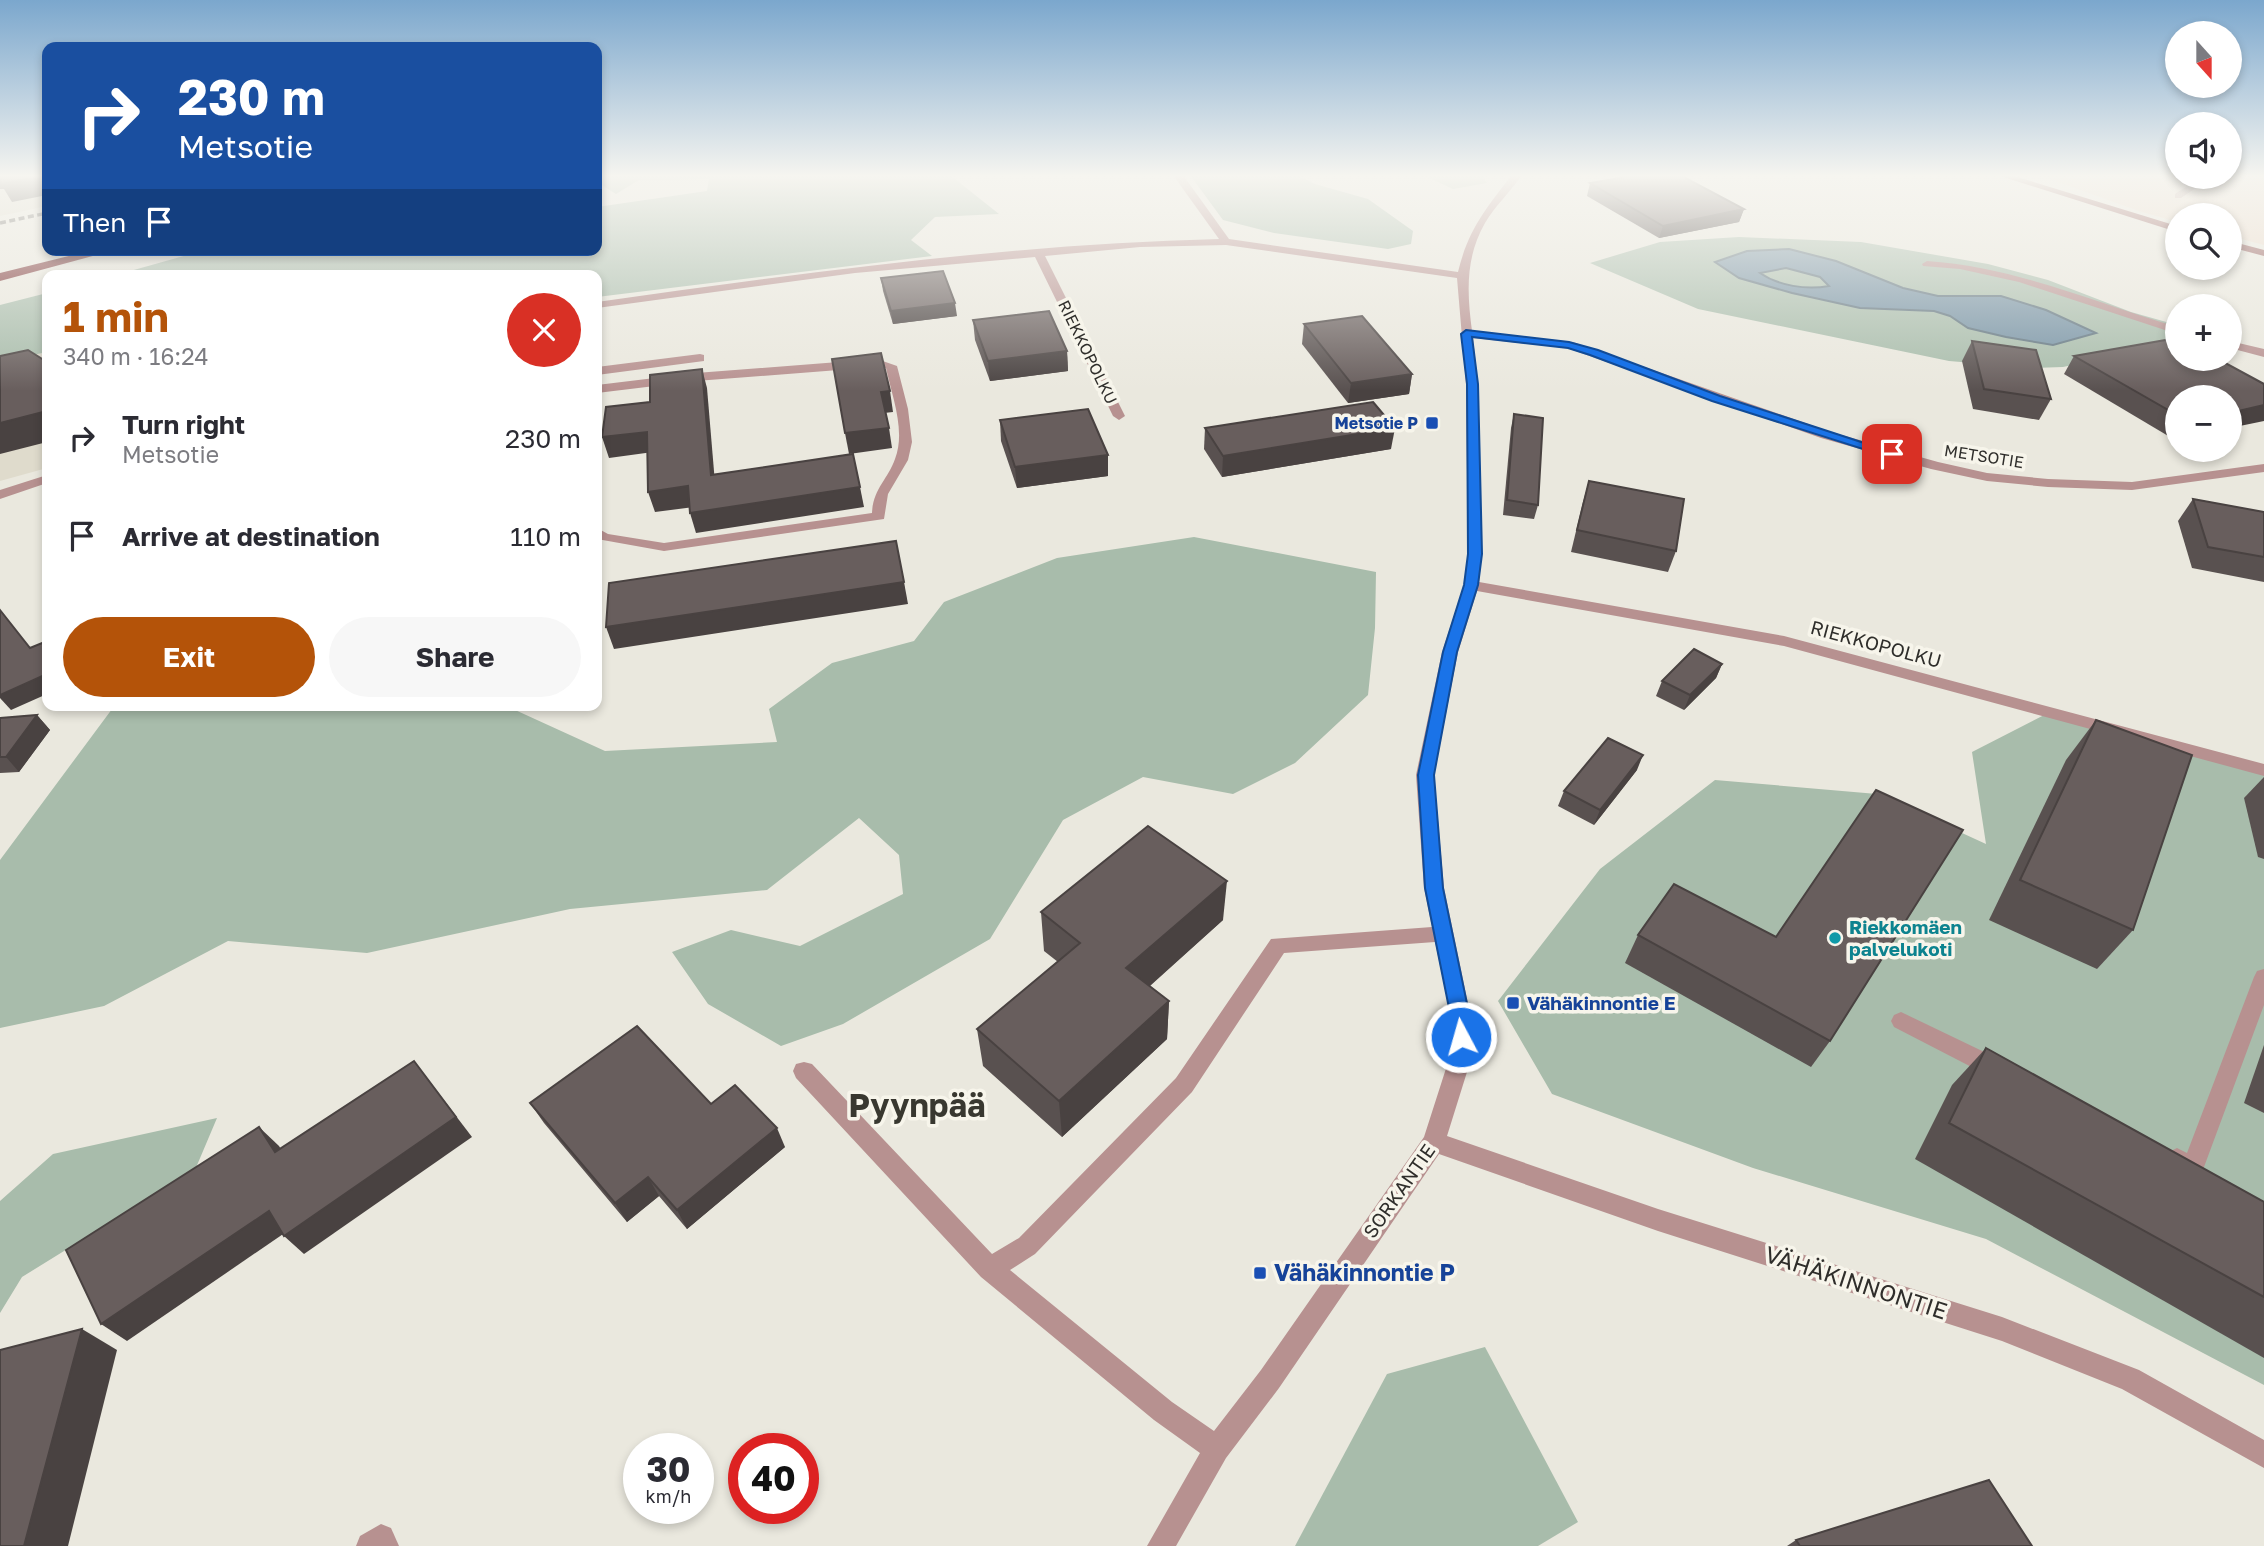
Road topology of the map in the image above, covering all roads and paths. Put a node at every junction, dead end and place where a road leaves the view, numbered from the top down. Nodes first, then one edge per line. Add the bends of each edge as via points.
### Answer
1 (1100, 247) edge
2 (1269, 247) edge
3 (1469, 247) edge
4 (2242, 247) edge
5 (1038, 252) junction
6 (2264, 253) edge
7 (85, 256) edge
8 (1927, 264) dead end
9 (1462, 276) junction
10 (0, 277) edge
11 (602, 304) edge
12 (2165, 327) edge
13 (1466, 334) junction
14 (2242, 348) edge
15 (2264, 353) edge
16 (700, 358) dead end
17 (602, 370) edge
18 (602, 388) edge
19 (1119, 416) dead end
20 (2264, 468) edge
21 (42, 481) edge
22 (0, 495) edge
23 (602, 536) edge
24 (1471, 585) junction
25 (2264, 770) edge
26 (1443, 934) junction
27 (2264, 977) edge
28 (1901, 1021) dead end
29 (804, 1070) dead end
30 (2010, 1075) edge
31 (1434, 1142) junction
32 (2156, 1148) edge
33 (990, 1269) junction
34 (1217, 1449) junction
35 (2264, 1455) edge
36 (370, 1546) edge
37 (385, 1546) edge
38 (1161, 1546) edge

1 - 5 street
2 - 9 street
3 - 9 street, SORKANTIE
4 - 6 main road
5 - 11 street via 855,270
5 - 19 street, RIEKKOPOLKU
7 - 10 highway
8 - 12 street via 1962,264 2029,279
9 - 13 street, SORKANTIE
13 - 20 street, METSOTIE via 1569,345 1826,435 1987,477 2132,485
13 - 24 street, SORKANTIE via 1472,384 1475,554
14 - 15 street
16 - 17 street
18 - 23 street via 696,377 877,363 891,366 902,412 904,454 878,497 879,516 664,547
21 - 22 street
24 - 25 street, RIEKKOPOLKU via 1784,641
24 - 26 street, SORKANTIE via 1450,652 1426,775 1434,888
26 - 31 street, SORKANTIE via 1461,1018 1461,1056
26 - 33 street via 1278,945 1184,1085 1027,1246
27 - 32 street via 2193,1167
28 - 30 street
29 - 33 street
31 - 34 street, SORKANTIE
31 - 35 street, VÄHÄKINNONTIE via 1658,1220 2002,1329 2130,1379
33 - 34 street via 1163,1411
34 - 38 street, SORKANTIE
36 - 37 street via 381,1538

